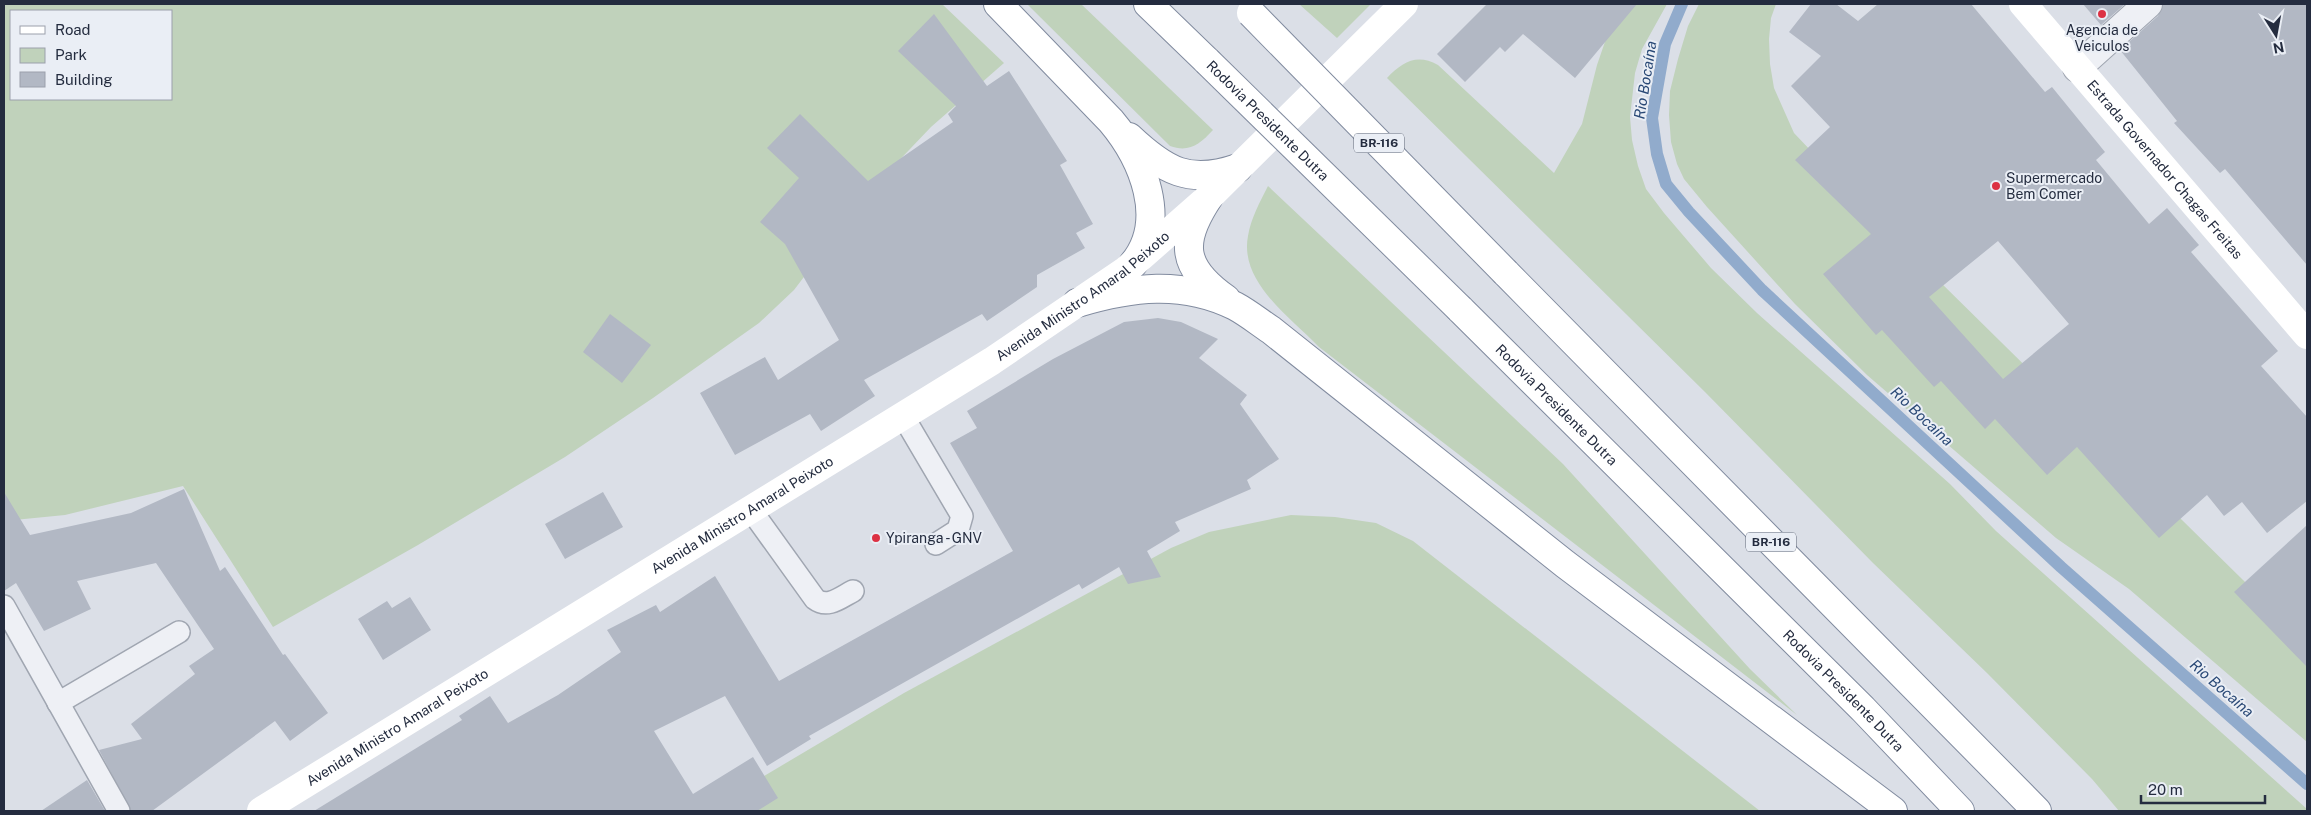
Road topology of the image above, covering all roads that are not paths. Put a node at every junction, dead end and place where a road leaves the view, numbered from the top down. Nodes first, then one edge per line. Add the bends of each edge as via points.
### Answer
1 (998, 4) edge
2 (1148, 4) edge
3 (1404, 4) edge
4 (2023, 4) edge
5 (2148, 4) edge
6 (1247, 8) edge
7 (2077, 68) junction
8 (1099, 108) junction
9 (1238, 168) junction
10 (1209, 197) junction
11 (1133, 264) junction
12 (1077, 303) junction
13 (1237, 307) junction
14 (2307, 335) edge
15 (903, 416) junction
16 (751, 510) junction
17 (936, 544) dead end
18 (853, 591) dead end
19 (4, 606) edge
20 (179, 632) dead end
21 (58, 703) junction
22 (119, 811) edge
23 (262, 811) edge
24 (1893, 811) edge
25 (1960, 811) edge
26 (2037, 811) edge

1 - 8 main road
2 - 25 main road, Rodovia Presidente Dutra, bridge via 1863,709
3 - 9 main road
4 - 7 main road, Estrada Governador Chagas Freitas
5 - 7 street
6 - 26 main road, BR-116, bridge
7 - 14 main road, Estrada Governador Chagas Freitas
8 - 9 main road via 1147,153 1176,172 1204,176
8 - 11 main road via 1124,136 1147,187 1150,222 1146,245
9 - 10 main road
10 - 11 main road, Avenida Ministro Amaral Peixoto
10 - 13 main road via 1192,227 1190,254 1204,282
11 - 12 main road, Avenida Ministro Amaral Peixoto
12 - 13 main road via 1130,290 1163,288 1211,296
12 - 15 main road, Avenida Ministro Amaral Peixoto
13 - 24 main road via 1565,564
15 - 16 main road, Avenida Ministro Amaral Peixoto
15 - 17 lane via 962,516 958,530
16 - 18 lane via 815,600 830,603
16 - 23 main road, Avenida Ministro Amaral Peixoto
19 - 21 lane
20 - 21 lane
21 - 22 lane

